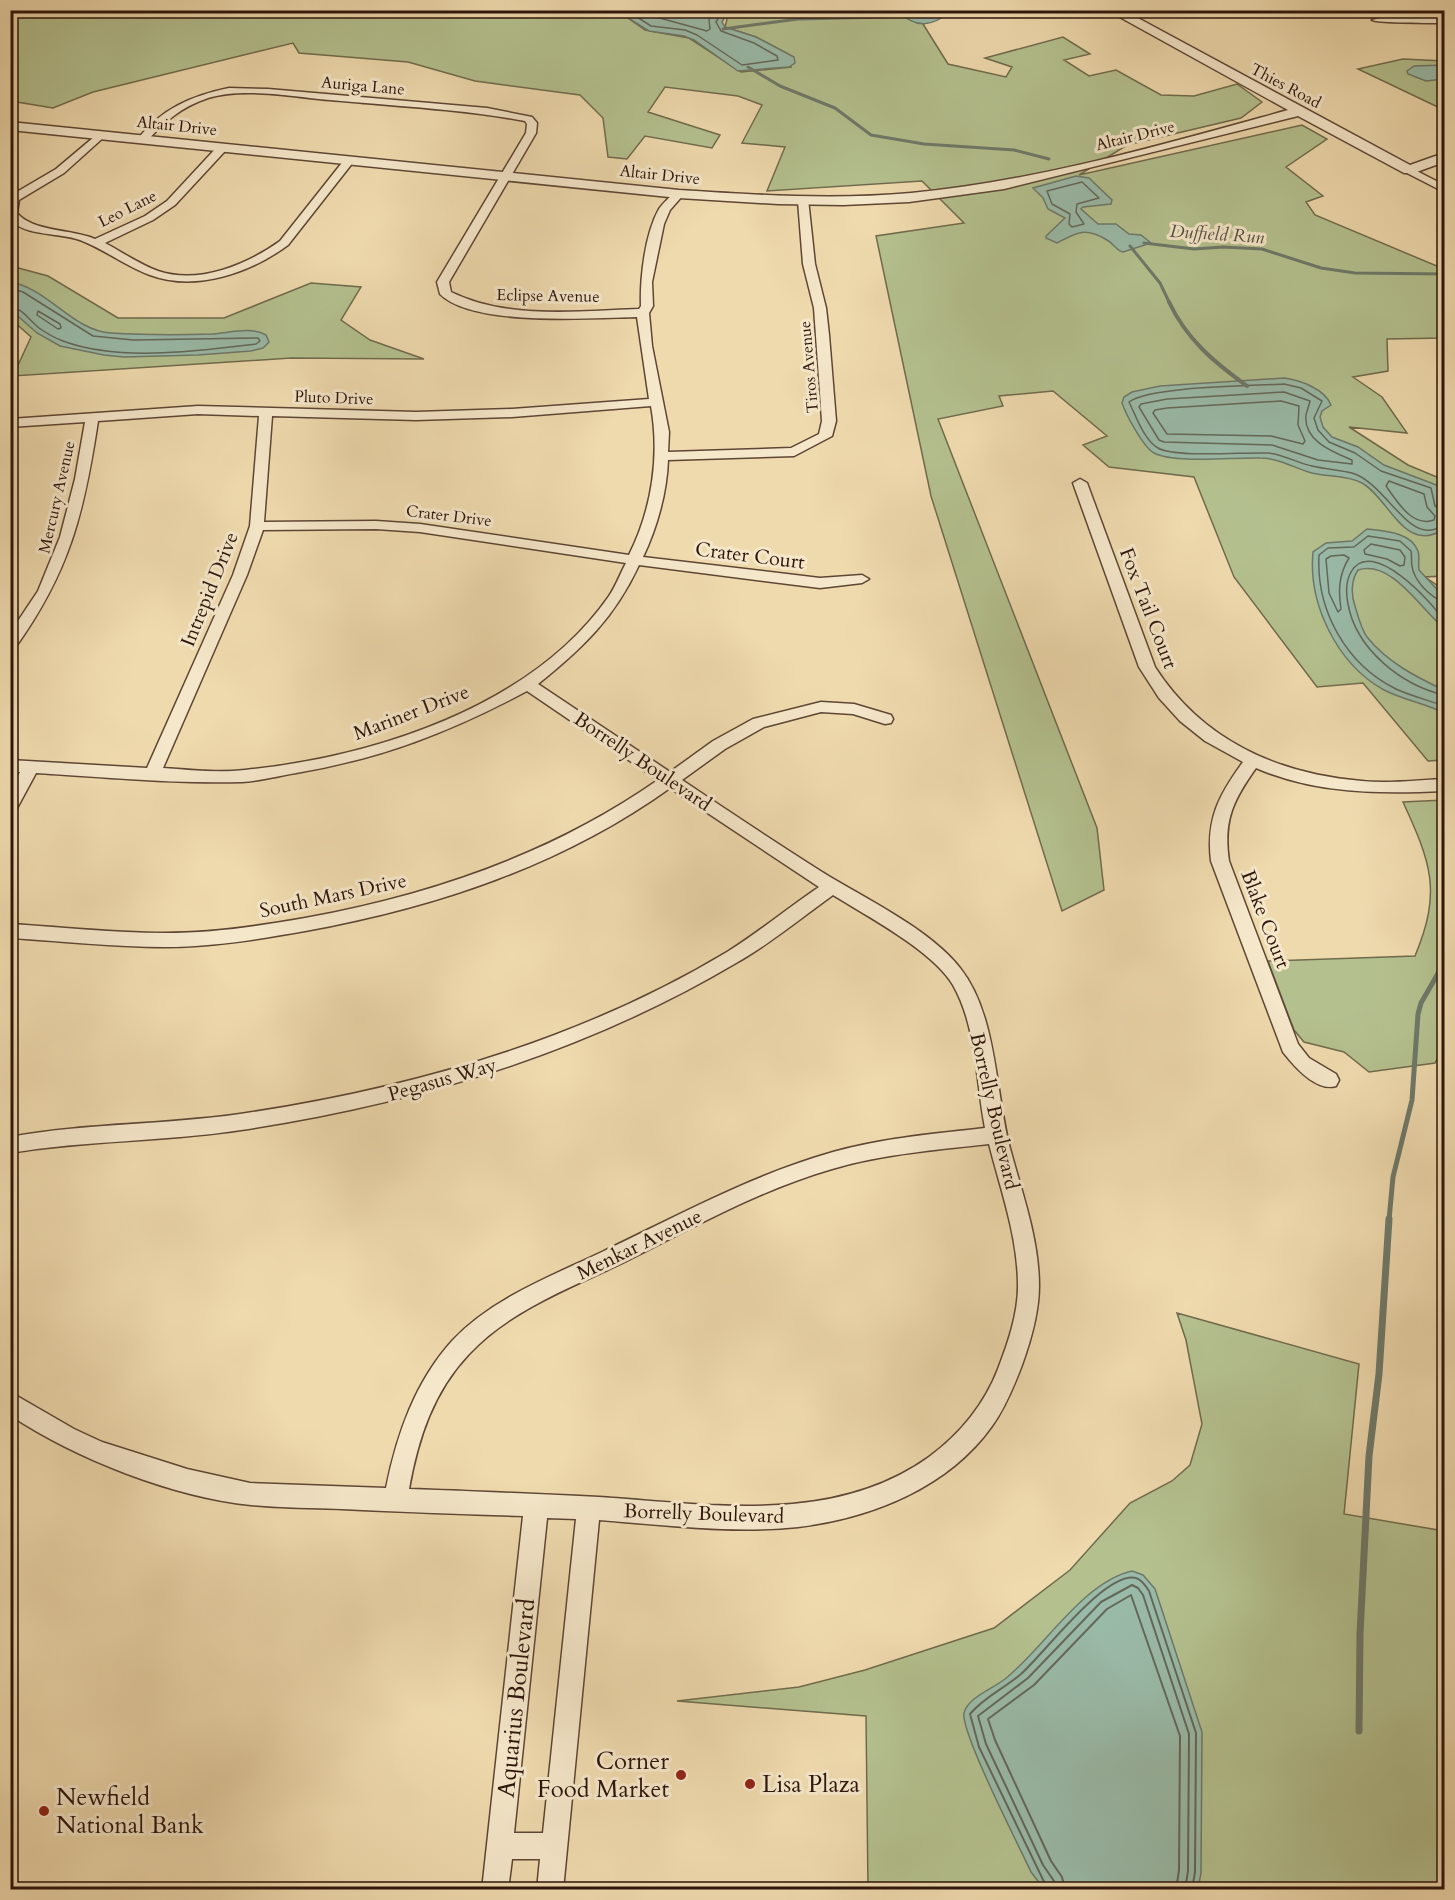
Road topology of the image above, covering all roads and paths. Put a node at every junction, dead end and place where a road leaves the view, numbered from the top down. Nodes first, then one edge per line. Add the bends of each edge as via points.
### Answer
1 (1113, 10) edge
2 (1377, 20) dead end
3 (1444, 20) edge
4 (1300, 111) junction
5 (10, 126) edge
6 (100, 135) junction
7 (142, 140) junction
8 (222, 148) junction
9 (1444, 157) edge
10 (349, 161) junction
11 (1409, 170) junction
12 (505, 176) junction
13 (1444, 189) edge
14 (679, 194) junction
15 (804, 201) junction
16 (94, 243) junction
17 (644, 313) junction
18 (656, 402) junction
19 (266, 412) junction
20 (92, 417) junction
21 (10, 423) edge
22 (662, 456) junction
23 (1080, 483) dead end
24 (257, 526) junction
25 (634, 560) junction
26 (862, 579) dead end
27 (10, 645) edge
28 (528, 684) junction
29 (885, 718) dead end
30 (1253, 760) junction
31 (10, 766) edge
32 (31, 767) junction
33 (152, 774) junction
34 (672, 779) junction
35 (1444, 785) edge
36 (10, 806) edge
37 (831, 887) junction
38 (10, 931) edge
39 (1329, 1080) dead end
40 (996, 1135) junction
41 (10, 1145) edge
42 (10, 1402) edge
43 (395, 1501) junction
44 (536, 1507) junction
45 (589, 1509) junction
46 (501, 1846) junction
47 (554, 1846) junction
48 (495, 1890) edge
49 (550, 1890) edge

1 - 4 street, Thies Road
2 - 3 street
4 - 11 street, Thies Road
4 - 15 street, Altair Drive via 1001,185 899,199
5 - 6 street, Altair Drive
6 - 7 street, Altair Drive
6 - 16 street via 60,171 20,194 11,209 24,224
7 - 8 street, Altair Drive
7 - 12 street, Auriga Lane via 162,118 179,107 229,91 487,111 520,116 532,123 531,133
8 - 10 street, Altair Drive
8 - 16 street, Leo Lane via 171,203 149,218
9 - 11 street
10 - 12 street, Altair Drive
10 - 16 street via 284,243 272,253 226,272 197,278 159,275
11 - 13 street, Thies Road
12 - 14 street, Altair Drive
12 - 17 street, Eclipse Avenue via 443,282 446,294 468,306 505,312
14 - 15 street, Altair Drive
14 - 17 street, Mariner Drive via 658,224
15 - 22 street, Tiros Avenue via 809,264 824,334 829,421 825,436 794,452
17 - 18 street, Mariner Drive
18 - 19 street, Pluto Drive via 416,416
18 - 22 street, Mariner Drive
19 - 20 street, Pluto Drive via 198,410
19 - 24 street, Intrepid Drive
20 - 21 street, Pluto Drive
20 - 27 street, Mercury Avenue via 82,479 60,561 42,598
22 - 25 street, Mariner Drive via 651,515
23 - 30 street, Fox Tail Court via 1147,667 1160,690 1192,725
24 - 25 street, Crater Drive via 376,525 449,531
24 - 33 street, Intrepid Drive via 240,574
25 - 26 street, Crater Court via 820,583
25 - 28 street, Mariner Drive via 618,596 604,614 571,650
28 - 33 street, Mariner Drive via 438,729 339,760 244,776
28 - 34 street, Borrelly Boulevard
29 - 34 street, South Mars Drive via 854,709 821,707 774,719 732,736
30 - 35 street, Fox Tail Court via 1344,785
30 - 39 street, Blake Court via 1220,813 1220,861 1290,1047 1302,1063
31 - 32 street, Mariner Drive
32 - 33 street, Mariner Drive
32 - 36 street
34 - 37 street, Borrelly Boulevard
34 - 38 street, South Mars Drive via 623,813 530,861 363,914 263,932 166,940
37 - 40 street, Borrelly Boulevard via 894,925 953,970 964,987 979,1041
37 - 41 street, Pegasus Way via 733,957 650,1002 504,1062 417,1088 239,1123
40 - 43 street, Menkar Avenue via 866,1152 801,1170 764,1183 530,1298 480,1329 446,1365 421,1406 406,1441
40 - 45 street, Borrelly Boulevard via 1020,1213 1029,1295 1024,1323 999,1390 982,1420 944,1459 906,1485 867,1502 820,1514 753,1519
42 - 43 street, Borrelly Boulevard via 91,1448 150,1472 250,1494
43 - 44 street, Borrelly Boulevard
44 - 45 street, Borrelly Boulevard
44 - 46 street, Aquarius Boulevard
45 - 47 street
46 - 47 street
46 - 48 street, Aquarius Boulevard
47 - 49 street

